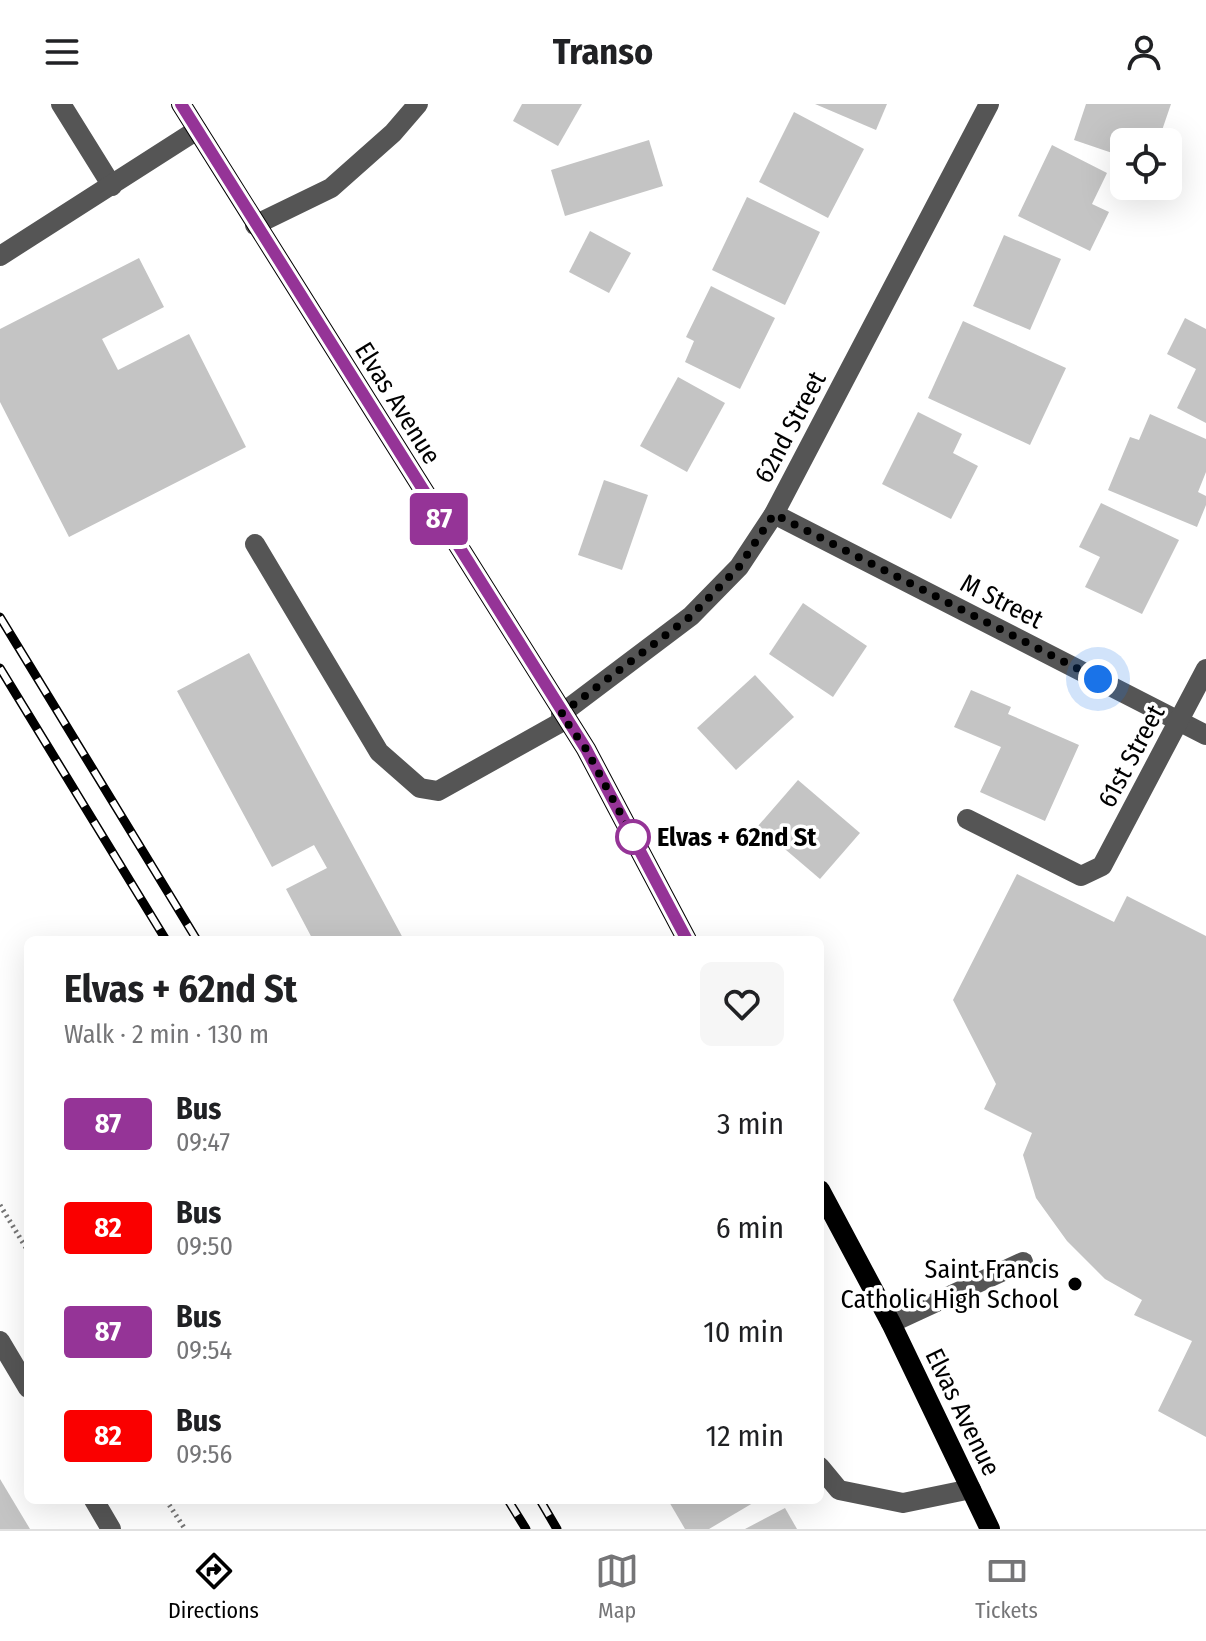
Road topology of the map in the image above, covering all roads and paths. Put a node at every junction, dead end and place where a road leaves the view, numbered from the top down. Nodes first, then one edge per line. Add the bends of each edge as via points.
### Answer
1 (61, 104) edge
2 (181, 104) edge
3 (418, 104) edge
4 (989, 104) edge
5 (197, 130) junction
6 (112, 186) junction
7 (255, 225) junction
8 (0, 256) edge
9 (774, 514) junction
10 (255, 544) dead end
11 (1206, 669) edge
12 (563, 717) junction
13 (1179, 721) junction
14 (1206, 735) edge
15 (967, 819) dead end
16 (685, 936) edge
17 (824, 1197) edge
18 (0, 1205) edge
19 (24, 1244) edge
20 (1023, 1262) dead end
21 (891, 1323) junction
22 (0, 1341) edge
23 (24, 1381) edge
24 (824, 1472) edge
25 (971, 1489) junction
26 (96, 1504) edge
27 (169, 1504) edge
28 (111, 1529) edge
29 (185, 1529) edge
30 (990, 1529) edge

1 - 6 street
2 - 5 main road, Elvas Avenue
3 - 7 street via 331,188
4 - 9 street, 62nd Street
5 - 6 street
5 - 7 main road, Elvas Avenue
6 - 8 street
7 - 12 main road, Elvas Avenue
9 - 12 street, 62nd Street via 739,567 691,616
9 - 13 street, M Street
10 - 12 street, 62nd Street via 379,752 420,788 438,791
11 - 13 street, 61st Street
12 - 16 main road, Elvas Avenue via 586,749
13 - 14 street, M Street
13 - 15 street, 61st Street via 1102,866 1081,876
17 - 21 main road, Elvas Avenue
18 - 19 path
20 - 21 street
21 - 25 main road, Elvas Avenue
22 - 23 street
24 - 25 street via 839,1490 903,1503
25 - 30 main road, Elvas Avenue
26 - 28 street
27 - 29 path

